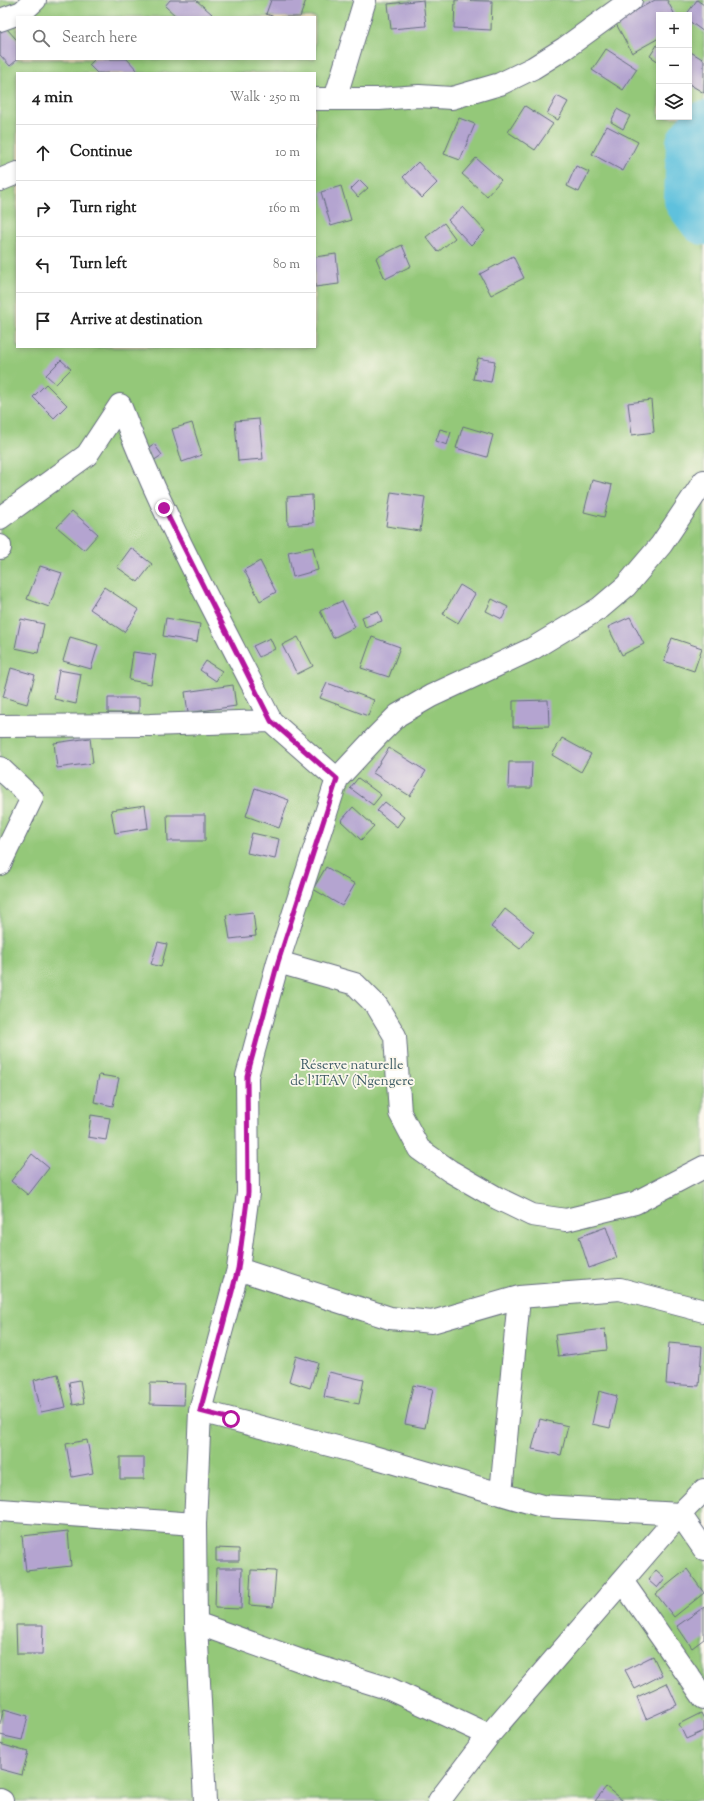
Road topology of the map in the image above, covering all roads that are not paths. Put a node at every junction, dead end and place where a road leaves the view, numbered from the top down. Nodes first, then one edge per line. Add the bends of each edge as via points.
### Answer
1 (35, 0) edge
2 (365, 0) edge
3 (631, 0) edge
4 (0, 20) edge
5 (325, 99) edge
6 (16, 173) edge
7 (0, 180) edge
8 (704, 481) edge
9 (0, 518) edge
10 (271, 721) junction
11 (0, 726) edge
12 (0, 768) edge
13 (337, 779) junction
14 (0, 864) edge
15 (278, 962) junction
16 (704, 1167) edge
17 (238, 1269) junction
18 (518, 1297) junction
19 (704, 1311) edge
20 (200, 1411) junction
21 (704, 1490) edge
22 (501, 1494) junction
23 (0, 1510) edge
24 (680, 1514) junction
25 (195, 1524) junction
26 (704, 1549) edge
27 (622, 1581) junction
28 (196, 1623) junction
29 (704, 1698) edge
30 (489, 1735) junction
31 (205, 1801) edge
32 (438, 1801) edge

1 - 4 street via 22,12
2 - 5 street
3 - 5 street via 565,48 500,84 452,98 419,96
6 - 7 street
8 - 13 street via 661,545 626,586 600,608 532,649 431,696 398,715
9 - 10 street via 87,455 120,405 134,442 177,534
10 - 11 street
10 - 13 street
12 - 14 street via 32,798
13 - 15 street
15 - 16 street via 355,984 377,1006 395,1036 400,1114 419,1149 450,1171 532,1215 566,1220 635,1203
15 - 17 street via 247,1076 248,1193
17 - 18 street via 397,1319 432,1322
17 - 20 street
18 - 19 street via 620,1289
18 - 22 street
20 - 22 street
20 - 25 street
21 - 24 street
22 - 24 street via 542,1506
23 - 25 street
24 - 26 street
24 - 27 street
25 - 28 street
27 - 29 street
27 - 30 street
28 - 30 street via 313,1665 390,1689
28 - 31 street
30 - 32 street

